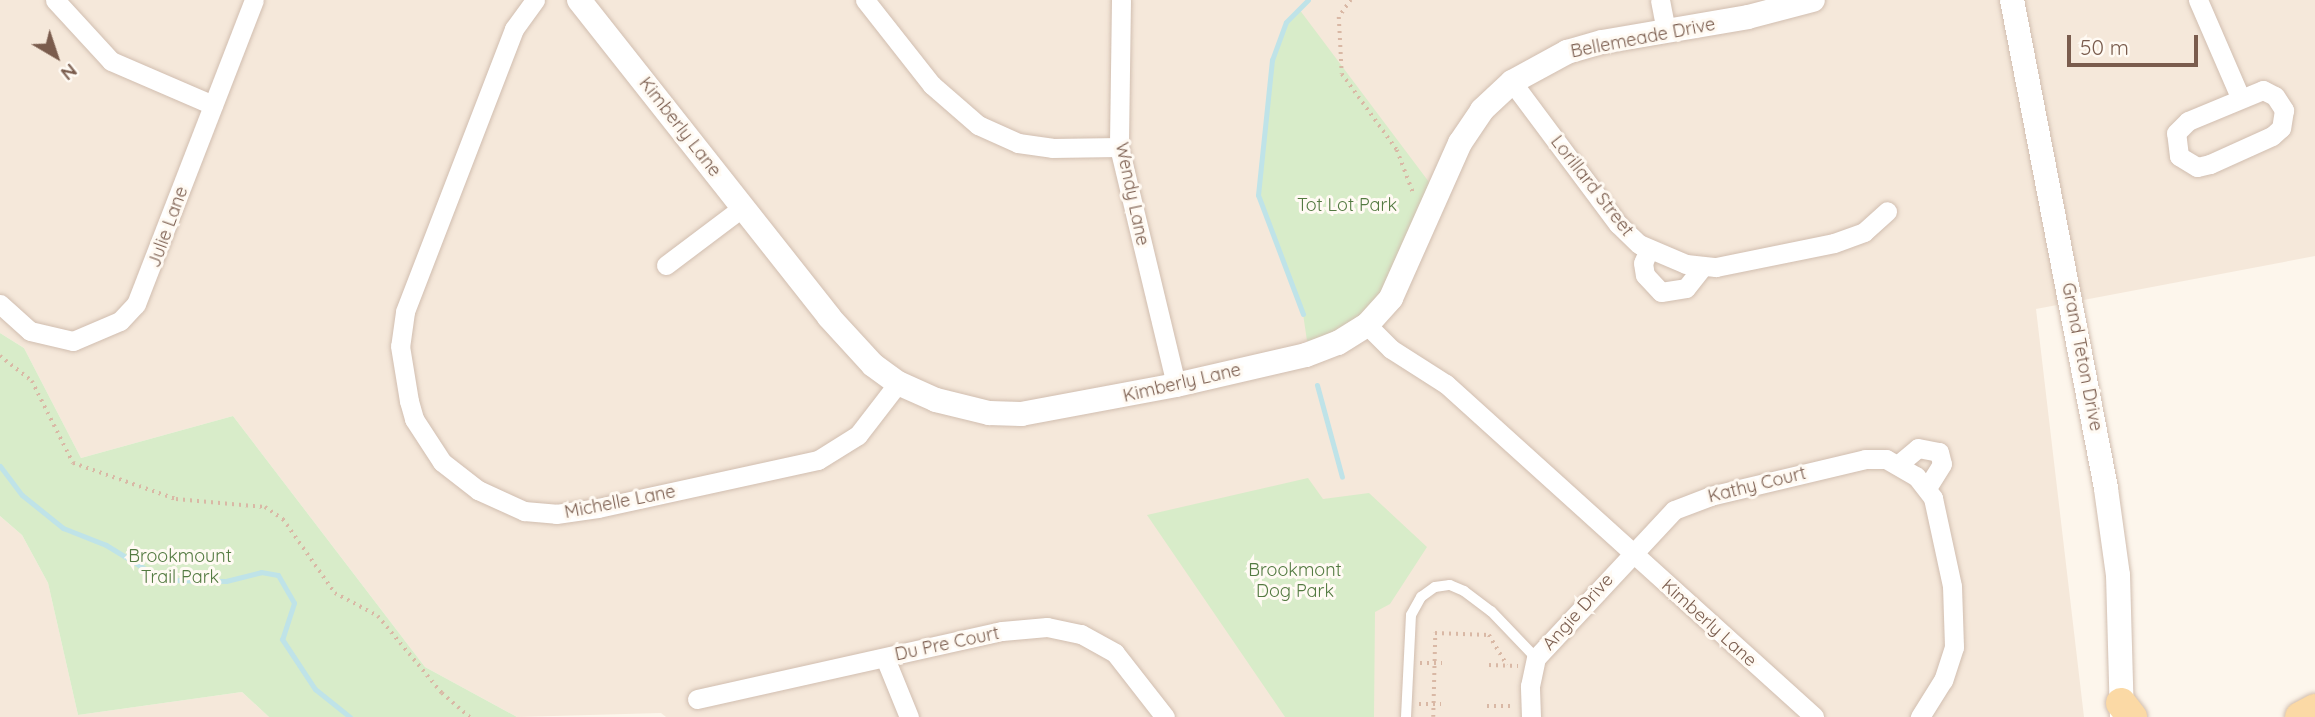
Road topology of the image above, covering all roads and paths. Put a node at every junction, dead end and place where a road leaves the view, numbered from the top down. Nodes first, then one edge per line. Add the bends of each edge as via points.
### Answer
1 (55, 0) edge
2 (254, 0) edge
3 (535, 0) edge
4 (579, 0) edge
5 (865, 0) edge
6 (1121, 0) edge
7 (1351, 0) edge
8 (1660, 0) edge
9 (1813, 0) edge
10 (2012, 0) edge
11 (2198, 0) edge
12 (1666, 32) junction
13 (1512, 82) junction
14 (2240, 97) junction
15 (213, 105) junction
16 (1119, 147) junction
17 (1435, 201) junction
18 (743, 207) junction
19 (1887, 211) dead end
20 (1649, 249) junction
21 (666, 265) dead end
22 (1701, 269) junction
23 (0, 304) edge
24 (1367, 325) junction
25 (0, 356) edge
26 (898, 383) junction
27 (1176, 385) junction
28 (1900, 463) junction
29 (1927, 488) junction
30 (1631, 553) junction
31 (885, 658) junction
32 (1536, 658) junction
33 (1408, 663) junction
34 (1434, 663) junction
35 (1442, 663) dead end
36 (1489, 665) dead end
37 (697, 699) dead end
38 (1433, 704) junction
39 (1441, 704) dead end
40 (1406, 705) junction
41 (1488, 706) dead end
42 (2315, 709) edge
43 (1530, 710) edge
44 (2125, 712) edge
45 (470, 717) edge
46 (909, 717) edge
47 (1165, 717) edge
48 (1406, 717) edge
49 (1433, 717) edge
50 (1814, 717) edge
51 (1920, 717) edge
52 (2300, 717) edge

1 - 15 street via 111,61
2 - 15 street, Julie Lane
3 - 26 street, Michelle Lane via 514,29 405,312 400,346 406,391 414,419 442,462 478,490 524,511 556,514 598,508 818,460 858,435
4 - 18 street, Kimberly Lane
5 - 16 street via 932,85 978,125 1018,143 1052,148
6 - 16 street, Wendy Lane
7 - 17 path via 1339,17 1342,74 1397,150 1409,191
8 - 12 street
9 - 12 street, Bellemeade Drive
10 - 44 street, Grand Teton Drive via 2106,489 2118,575
11 - 14 street
12 - 13 street, Bellemeade Drive via 1567,52
13 - 17 street, Bellemeade Drive via 1482,110 1460,143
13 - 20 street, Lorillard Street via 1618,224
14 - 14 street via 2188,121 2176,134 2175,146 2186,163 2210,164 2281,128 2284,110 2276,96 2263,90
15 - 23 street, Julie Lane via 152,273 136,304 120,321 73,341 51,339 13,319
16 - 27 street, Wendy Lane
17 - 24 street, Bellemeade Drive via 1408,269
18 - 21 street
18 - 26 street, Kimberly Lane via 850,343
19 - 22 street via 1853,237
20 - 22 street, Lorillard Street
20 - 22 street via 1643,263 1645,275 1661,292 1686,288
24 - 27 street, Kimberly Lane via 1306,355
24 - 30 street, Kimberly Lane via 1391,348 1446,384
25 - 45 path via 32,381 73,463 176,499 265,507 283,519 335,593 378,615 442,692
26 - 27 street, Kimberly Lane via 958,408 1021,415
28 - 29 street
28 - 29 street via 1918,448 1939,452 1942,464
28 - 30 street, Kathy Court via 1865,459 1689,501 1654,527
29 - 51 street via 1937,510 1956,624 1943,680
30 - 32 street, Angie Drive
30 - 50 street, Kimberly Lane
31 - 37 street, Du Pre Court
31 - 46 street
31 - 47 street, Du Pre Court via 1024,628 1068,630 1115,653
32 - 33 lane via 1491,611 1450,585 1435,587 1421,597 1411,615
32 - 43 street, Angie Drive
33 - 34 path
33 - 40 lane
34 - 35 path
34 - 36 path via 1435,633 1476,634 1492,637 1507,665
34 - 38 path
38 - 39 path
38 - 40 path
38 - 49 path
40 - 48 lane
41 - 43 path
42 - 52 main road

